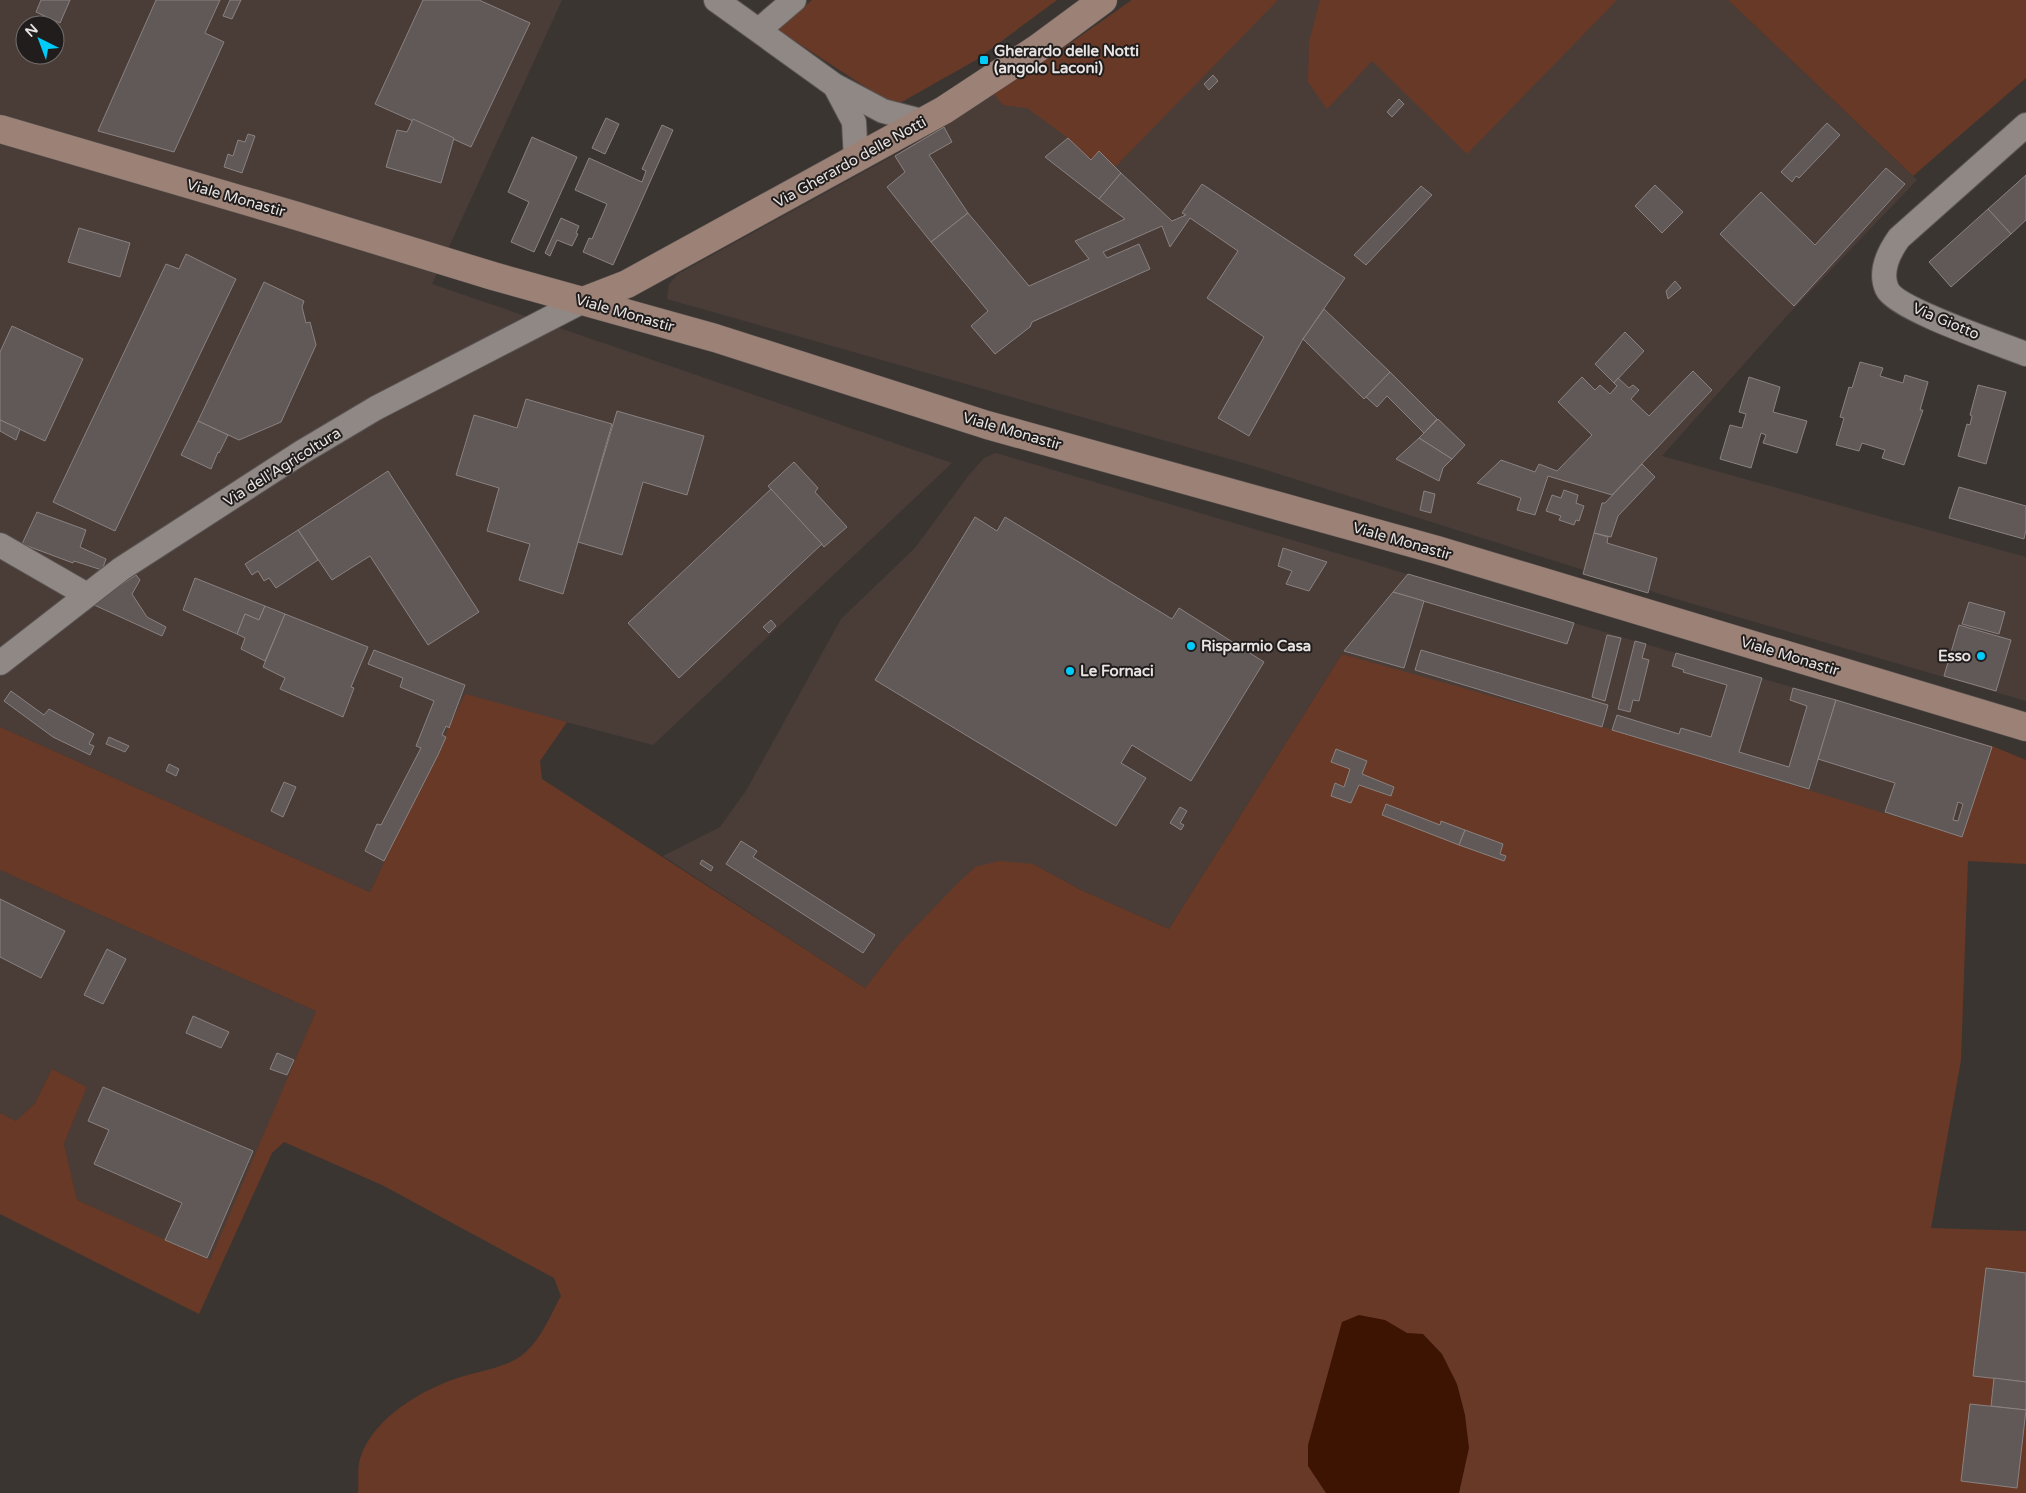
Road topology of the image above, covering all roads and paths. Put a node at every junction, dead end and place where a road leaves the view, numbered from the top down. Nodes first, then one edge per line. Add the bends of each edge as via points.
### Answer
1 (716, 0) edge
2 (794, 0) edge
3 (1103, 0) edge
4 (759, 30) junction
5 (834, 85) junction
6 (922, 121) junction
7 (2026, 124) edge
8 (0, 129) edge
9 (856, 160) junction
10 (583, 301) junction
11 (2026, 354) edge
12 (0, 545) edge
13 (87, 595) junction
14 (0, 663) edge
15 (2026, 727) edge

1 - 4 street
2 - 4 street
3 - 6 main road, Via Gherardo delle Notti via 1038,48
4 - 5 street
5 - 6 street via 883,111
5 - 9 street via 854,122
6 - 9 main road, Via Gherardo delle Notti
7 - 11 street, Via Giotto via 1899,238 1887,256 1885,272 1887,289 1900,302
8 - 10 main road, Viale Monastir
9 - 10 main road, Via Gherardo delle Notti via 627,284
10 - 13 street, Via dell'Agricoltura via 376,408 121,569
10 - 15 main road, Viale Monastir via 715,338 987,425 1437,550
12 - 13 street
13 - 14 street, Via dell'Agricoltura

